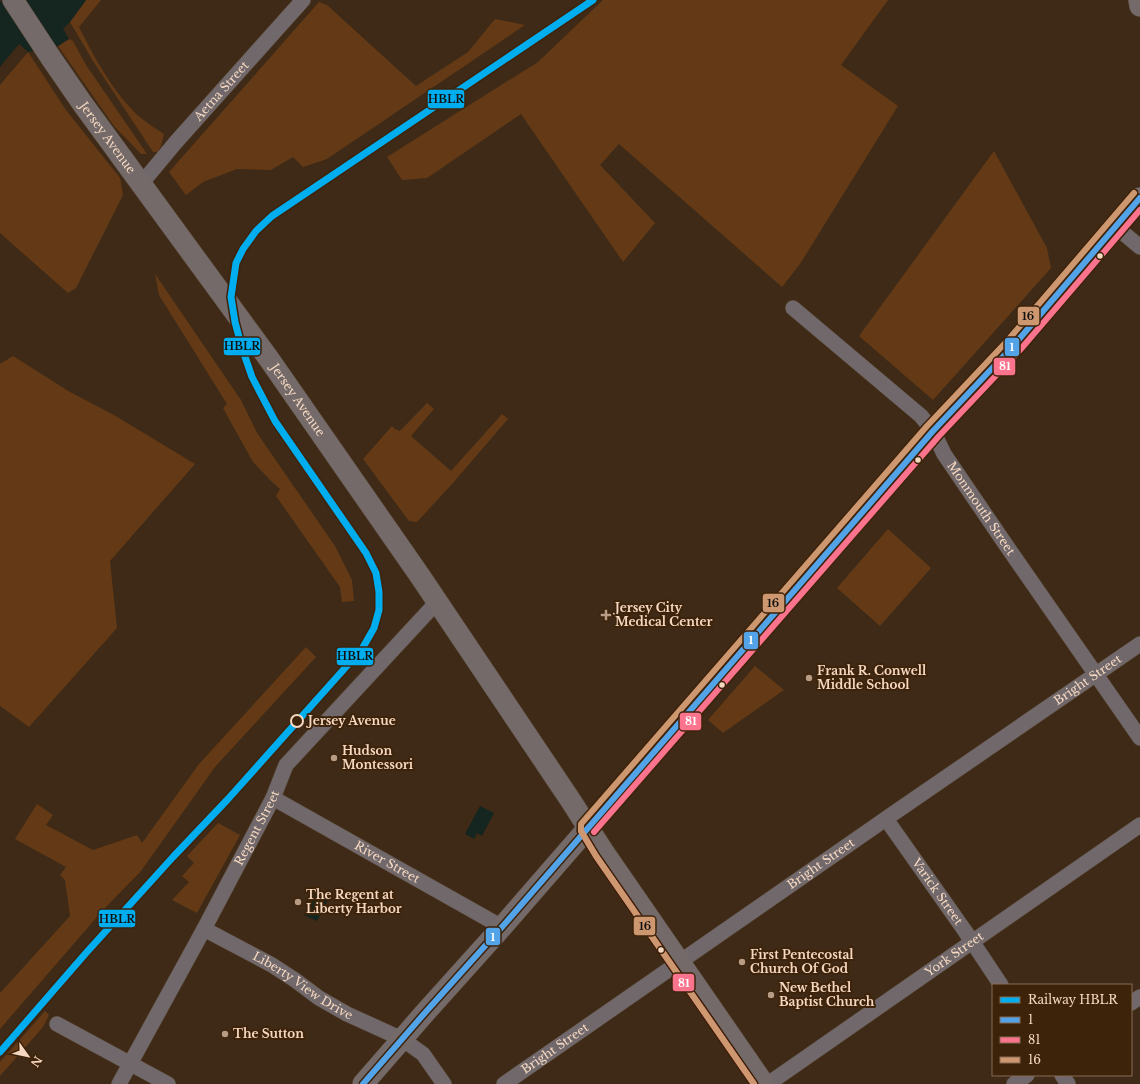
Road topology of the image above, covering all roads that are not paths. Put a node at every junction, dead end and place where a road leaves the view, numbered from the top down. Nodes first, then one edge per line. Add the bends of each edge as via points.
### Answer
1 (13, 0) edge
2 (303, 0) edge
3 (1139, 0) edge
4 (1140, 6) edge
5 (141, 184) junction
6 (1140, 198) edge
7 (1115, 226) junction
8 (1140, 247) edge
9 (793, 308) dead end
10 (933, 431) junction
11 (437, 602) junction
12 (1140, 644) edge
13 (1096, 674) junction
14 (1140, 738) edge
15 (273, 798) junction
16 (886, 819) junction
17 (1140, 825) edge
18 (588, 827) junction
19 (502, 927) junction
20 (204, 929) junction
21 (972, 942) junction
22 (680, 962) junction
23 (1000, 984) edge
24 (57, 1024) dead end
25 (402, 1039) junction
26 (131, 1063) junction
27 (1026, 1076) edge
28 (119, 1084) edge
29 (168, 1084) edge
30 (363, 1084) edge
31 (444, 1084) edge
32 (504, 1084) edge
33 (764, 1084) edge
34 (768, 1084) edge
35 (1014, 1084) edge

1 - 5 street, Jersey Avenue via 82,103
2 - 5 street, Aetna Street
3 - 4 street
5 - 11 street, Jersey Avenue via 269,359
6 - 7 street
7 - 8 street
7 - 10 street via 1014,344
9 - 10 street, Monmouth Street via 921,416
10 - 13 street, Monmouth Street via 944,454
10 - 18 street
11 - 15 street, Regent Street via 286,766
11 - 18 street, Jersey Avenue
12 - 13 street, Bright Street
13 - 14 street, Monmouth Street
13 - 16 street, Bright Street
15 - 19 street, River Street
15 - 20 street, Regent Street
16 - 21 street, Varick Street
16 - 22 street, Bright Street
17 - 21 street, York Street
18 - 19 street
18 - 22 street, Jersey Avenue
19 - 25 street
20 - 25 street, Liberty View Drive via 272,966 346,1014
20 - 26 street, Regent Street
21 - 23 street, Varick Street
21 - 34 street, York Street
22 - 32 street, Bright Street
22 - 33 street, Jersey Avenue
24 - 26 street
25 - 30 street
25 - 31 street, Liberty View Drive via 423,1054
26 - 28 street, Regent Street
26 - 29 street
27 - 35 street

